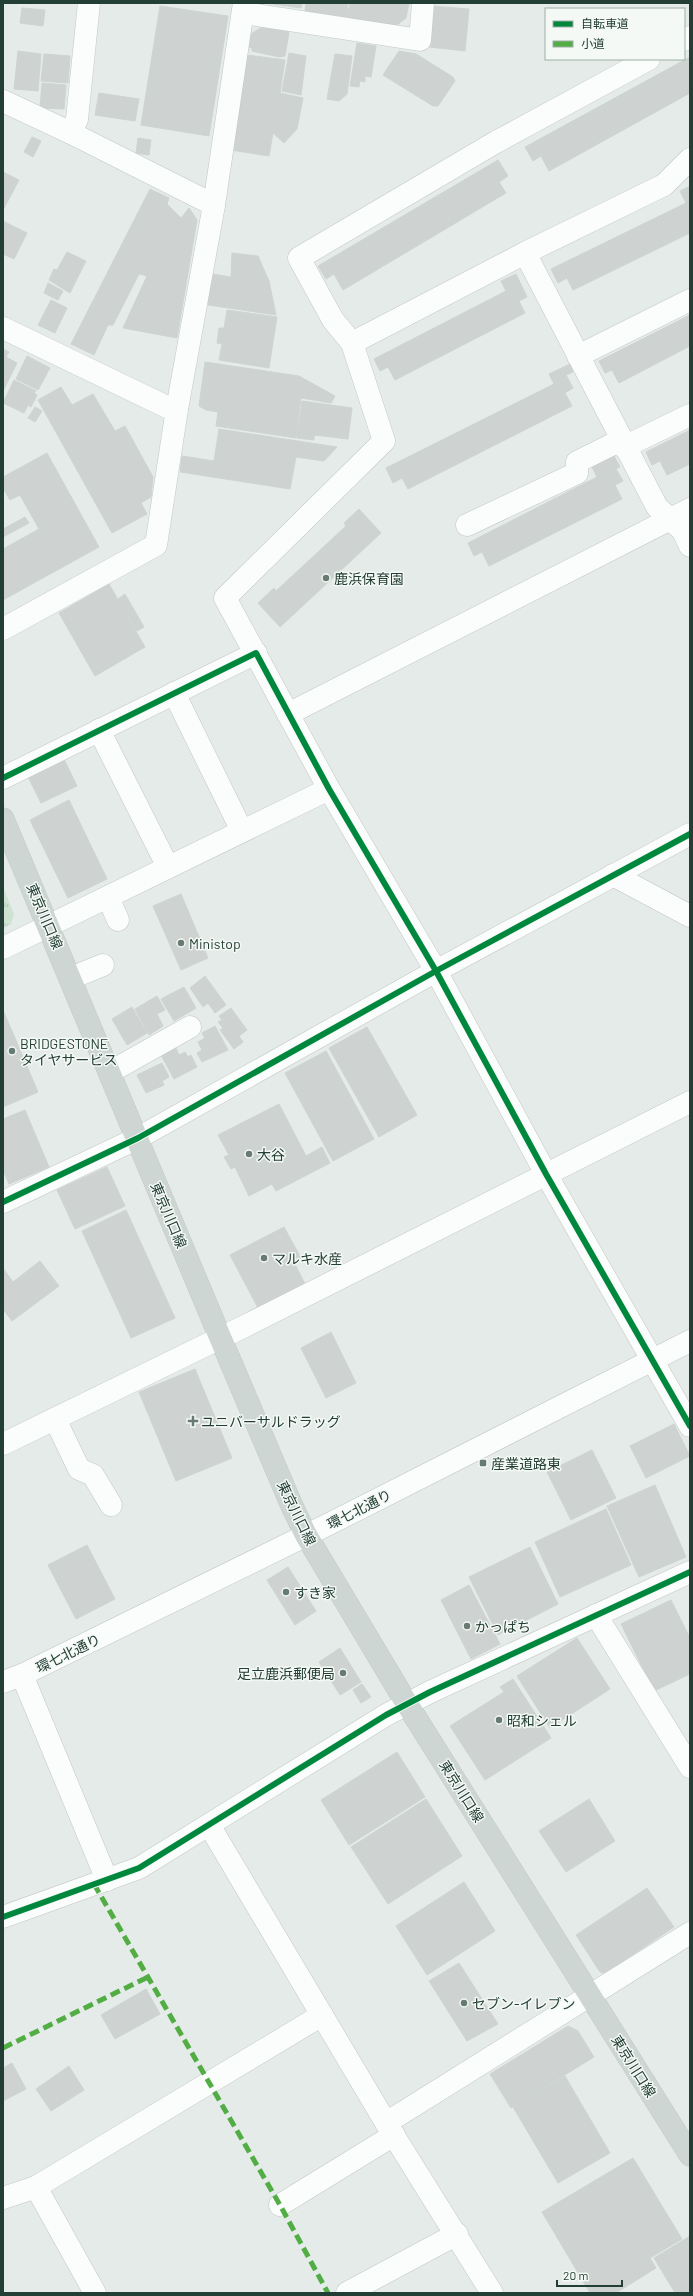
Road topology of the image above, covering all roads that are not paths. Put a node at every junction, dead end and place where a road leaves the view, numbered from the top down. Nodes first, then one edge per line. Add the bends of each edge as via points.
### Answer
1 (89, 3) edge
2 (423, 3) edge
3 (244, 8) edge
4 (647, 60) edge
5 (3, 101) edge
6 (71, 133) junction
7 (690, 159) edge
8 (214, 205) junction
9 (525, 253) junction
10 (690, 300) edge
11 (3, 328) edge
12 (352, 343) junction
13 (578, 356) junction
14 (177, 409) junction
15 (690, 415) edge
16 (622, 444) junction
17 (690, 509) edge
18 (670, 519) junction
19 (467, 525) dead end
20 (690, 546) edge
21 (3, 629) edge
22 (256, 653) junction
23 (174, 693) junction
24 (288, 714) junction
25 (98, 730) junction
26 (3, 778) edge
27 (329, 788) junction
28 (3, 819) edge
29 (242, 832) junction
30 (690, 834) edge
31 (168, 867) junction
32 (613, 875) junction
33 (108, 897) junction
34 (690, 916) edge
35 (118, 920) dead end
36 (49, 926) junction
37 (3, 948) edge
38 (103, 964) dead end
39 (436, 971) junction
40 (71, 978) junction
41 (190, 1027) dead end
42 (110, 1072) junction
43 (690, 1102) edge
44 (138, 1138) junction
45 (546, 1174) junction
46 (3, 1202) edge
47 (220, 1337) junction
48 (690, 1341) edge
49 (652, 1360) junction
50 (55, 1419) junction
51 (690, 1426) edge
52 (3, 1444) edge
53 (110, 1505) dead end
54 (306, 1535) junction
55 (690, 1572) edge
56 (596, 1616) junction
57 (12, 1679) edge
58 (407, 1704) junction
59 (690, 1767) edge
60 (209, 1825) junction
61 (107, 1880) junction
62 (3, 1917) edge
63 (690, 1933) edge
64 (591, 1996) junction
65 (322, 2015) junction
66 (390, 2129) junction
67 (690, 2155) edge
68 (36, 2187) junction
69 (3, 2198) edge
70 (280, 2205) dead end
71 (457, 2234) junction
72 (95, 2293) edge
73 (347, 2293) edge
74 (492, 2293) edge

1 - 6 street via 77,119
2 - 3 street via 420,40
3 - 8 street
4 - 12 street via 496,142 299,258 333,320
5 - 6 street
6 - 8 street
7 - 9 street via 664,185
8 - 14 street
9 - 12 street
9 - 13 street
10 - 13 street
11 - 14 street via 166,407
12 - 22 street via 384,442 225,598
13 - 16 street
14 - 21 street via 156,545
15 - 16 street
16 - 18 street via 657,507
16 - 19 street via 577,462 577,473
17 - 18 street
18 - 20 street via 683,531
18 - 24 street
22 - 23 street
22 - 24 street
23 - 25 street
23 - 29 street
24 - 27 street
25 - 26 street
25 - 31 street
27 - 29 street
27 - 39 street
28 - 36 main road, 東京川口線
29 - 31 street
30 - 32 street
31 - 33 street
32 - 34 street
32 - 39 street
33 - 35 street
33 - 36 street
36 - 37 street
36 - 40 main road, 東京川口線
38 - 40 street
39 - 44 street
39 - 45 street
40 - 42 main road, 東京川口線
41 - 42 street
42 - 44 main road, 東京川口線
43 - 45 street
44 - 46 street
44 - 47 main road, 東京川口線
45 - 47 street
45 - 49 street
47 - 50 street
47 - 54 main road, 東京川口線
48 - 49 street, 環七北通り
49 - 51 street
49 - 54 street, 環七北通り
50 - 52 street
50 - 53 street via 79,1469 93,1475
54 - 57 street, 環七北通り
54 - 58 main road, 東京川口線
55 - 56 street
56 - 58 street
56 - 59 street
57 - 61 street
58 - 60 street via 386,1714
58 - 64 main road, 東京川口線
60 - 61 street via 139,1868
60 - 65 street
61 - 62 street
63 - 64 street
64 - 66 street
64 - 67 main road, 東京川口線
65 - 66 street
65 - 68 street
66 - 70 street
66 - 71 street
68 - 69 street
68 - 72 street
71 - 73 street
71 - 74 street

